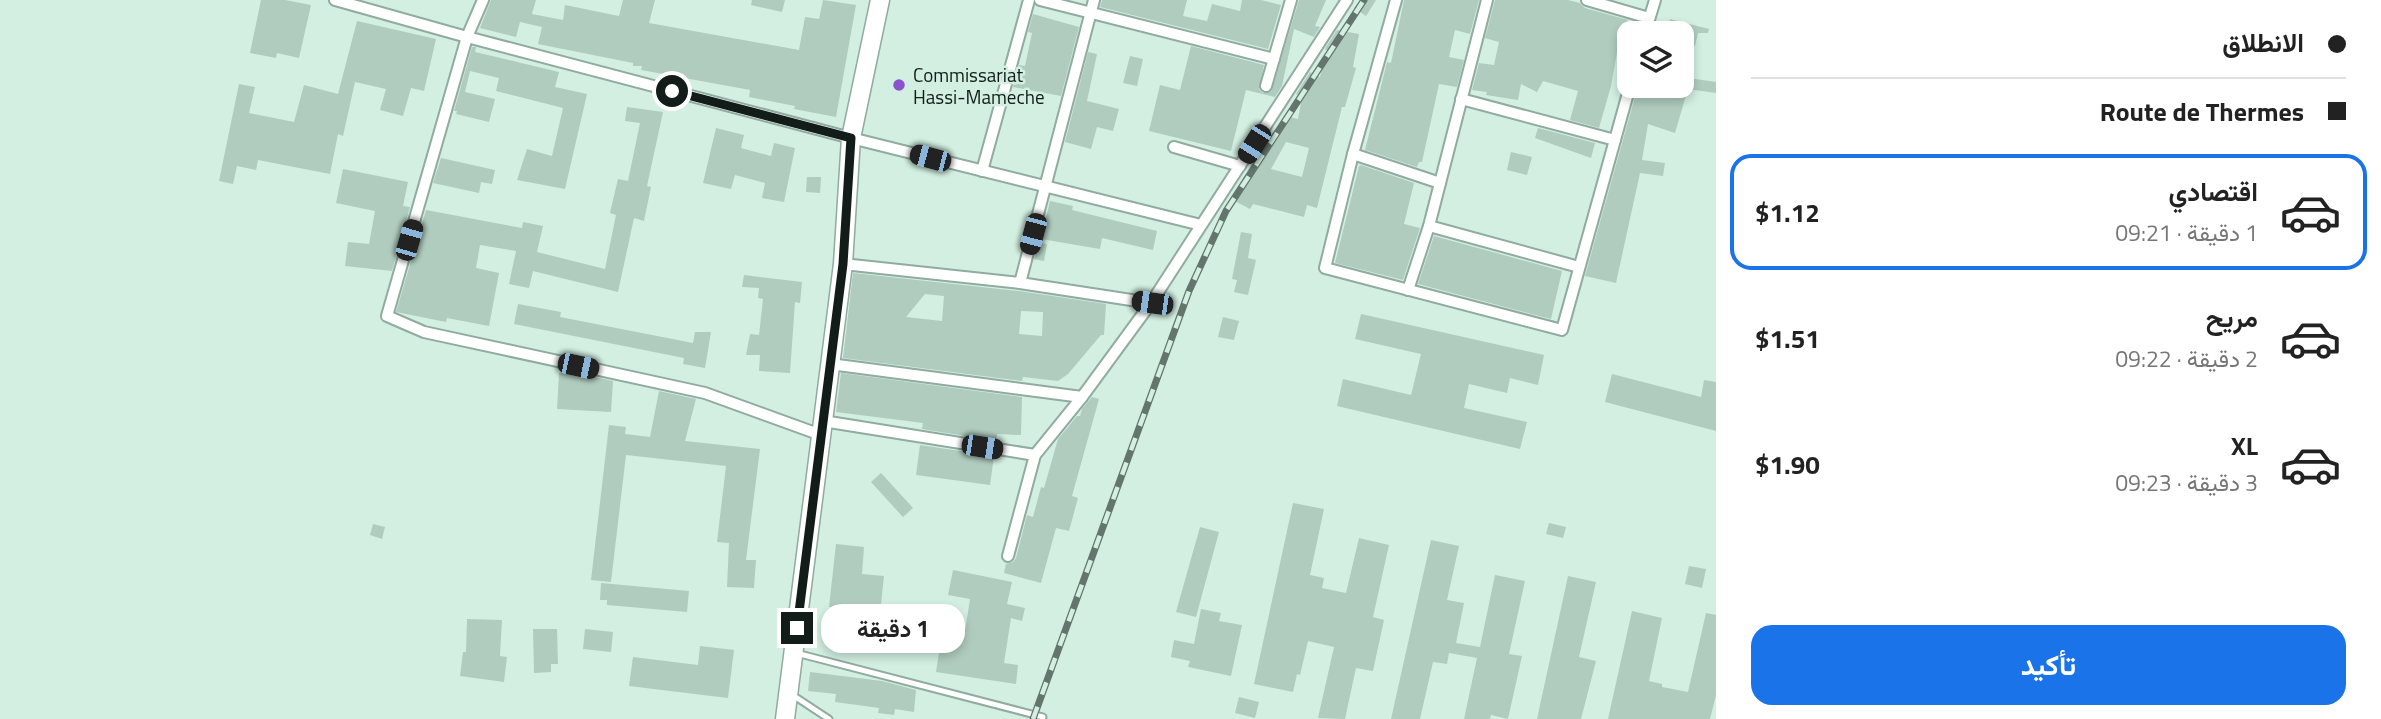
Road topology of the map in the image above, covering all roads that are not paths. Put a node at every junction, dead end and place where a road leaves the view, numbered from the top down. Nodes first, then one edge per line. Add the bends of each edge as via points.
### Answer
1 (335, 0) edge
2 (483, 0) edge
3 (880, 0) edge
4 (1029, 0) edge
5 (1040, 0) edge
6 (1094, 0) edge
7 (1291, 0) edge
8 (1347, 0) edge
9 (1396, 0) edge
10 (1487, 0) edge
11 (1587, 0) edge
12 (1655, 0) edge
13 (1091, 13) junction
14 (1649, 18) junction
15 (1648, 21) edge
16 (467, 37) junction
17 (1274, 59) junction
18 (1266, 86) dead end
19 (1627, 98) edge
20 (1461, 99) junction
21 (851, 138) junction
22 (1615, 141) junction
23 (1174, 147) dead end
24 (1353, 154) junction
25 (1240, 166) junction
26 (982, 171) junction
27 (1440, 183) junction
28 (1046, 185) junction
29 (1201, 225) junction
30 (1429, 226) junction
31 (843, 264) junction
32 (1579, 267) junction
33 (1020, 284) junction
34 (1408, 290) junction
35 (1152, 303) junction
36 (830, 364) junction
37 (1082, 397) junction
38 (822, 428) junction
39 (1035, 456) junction
40 (1007, 556) dead end
41 (793, 652) junction
42 (788, 692) junction
43 (1043, 717) dead end
44 (785, 719) edge
45 (829, 719) edge

1 - 16 street
2 - 16 street
3 - 21 main road
4 - 26 street
5 - 13 street
6 - 13 street
7 - 17 street
8 - 25 street
9 - 24 street
10 - 20 street
11 - 14 street
12 - 14 street
13 - 17 street
13 - 28 street
14 - 15 street
16 - 21 street
16 - 38 street via 387,317 424,332 705,393
17 - 18 street
19 - 22 street
20 - 22 street
20 - 27 street
21 - 26 street
21 - 31 main road
22 - 32 street
23 - 25 street
24 - 27 street
24 - 34 street via 1325,268
25 - 29 street
26 - 28 street
27 - 30 street
28 - 29 street
28 - 33 street
29 - 35 street
30 - 32 street
30 - 34 street
31 - 33 street
31 - 36 main road
32 - 34 street via 1562,330
33 - 35 street
35 - 37 street
36 - 37 street
36 - 38 main road
37 - 39 street
38 - 39 street
38 - 41 main road
39 - 40 street
41 - 42 main road
41 - 43 lane
42 - 44 main road
42 - 45 lane

